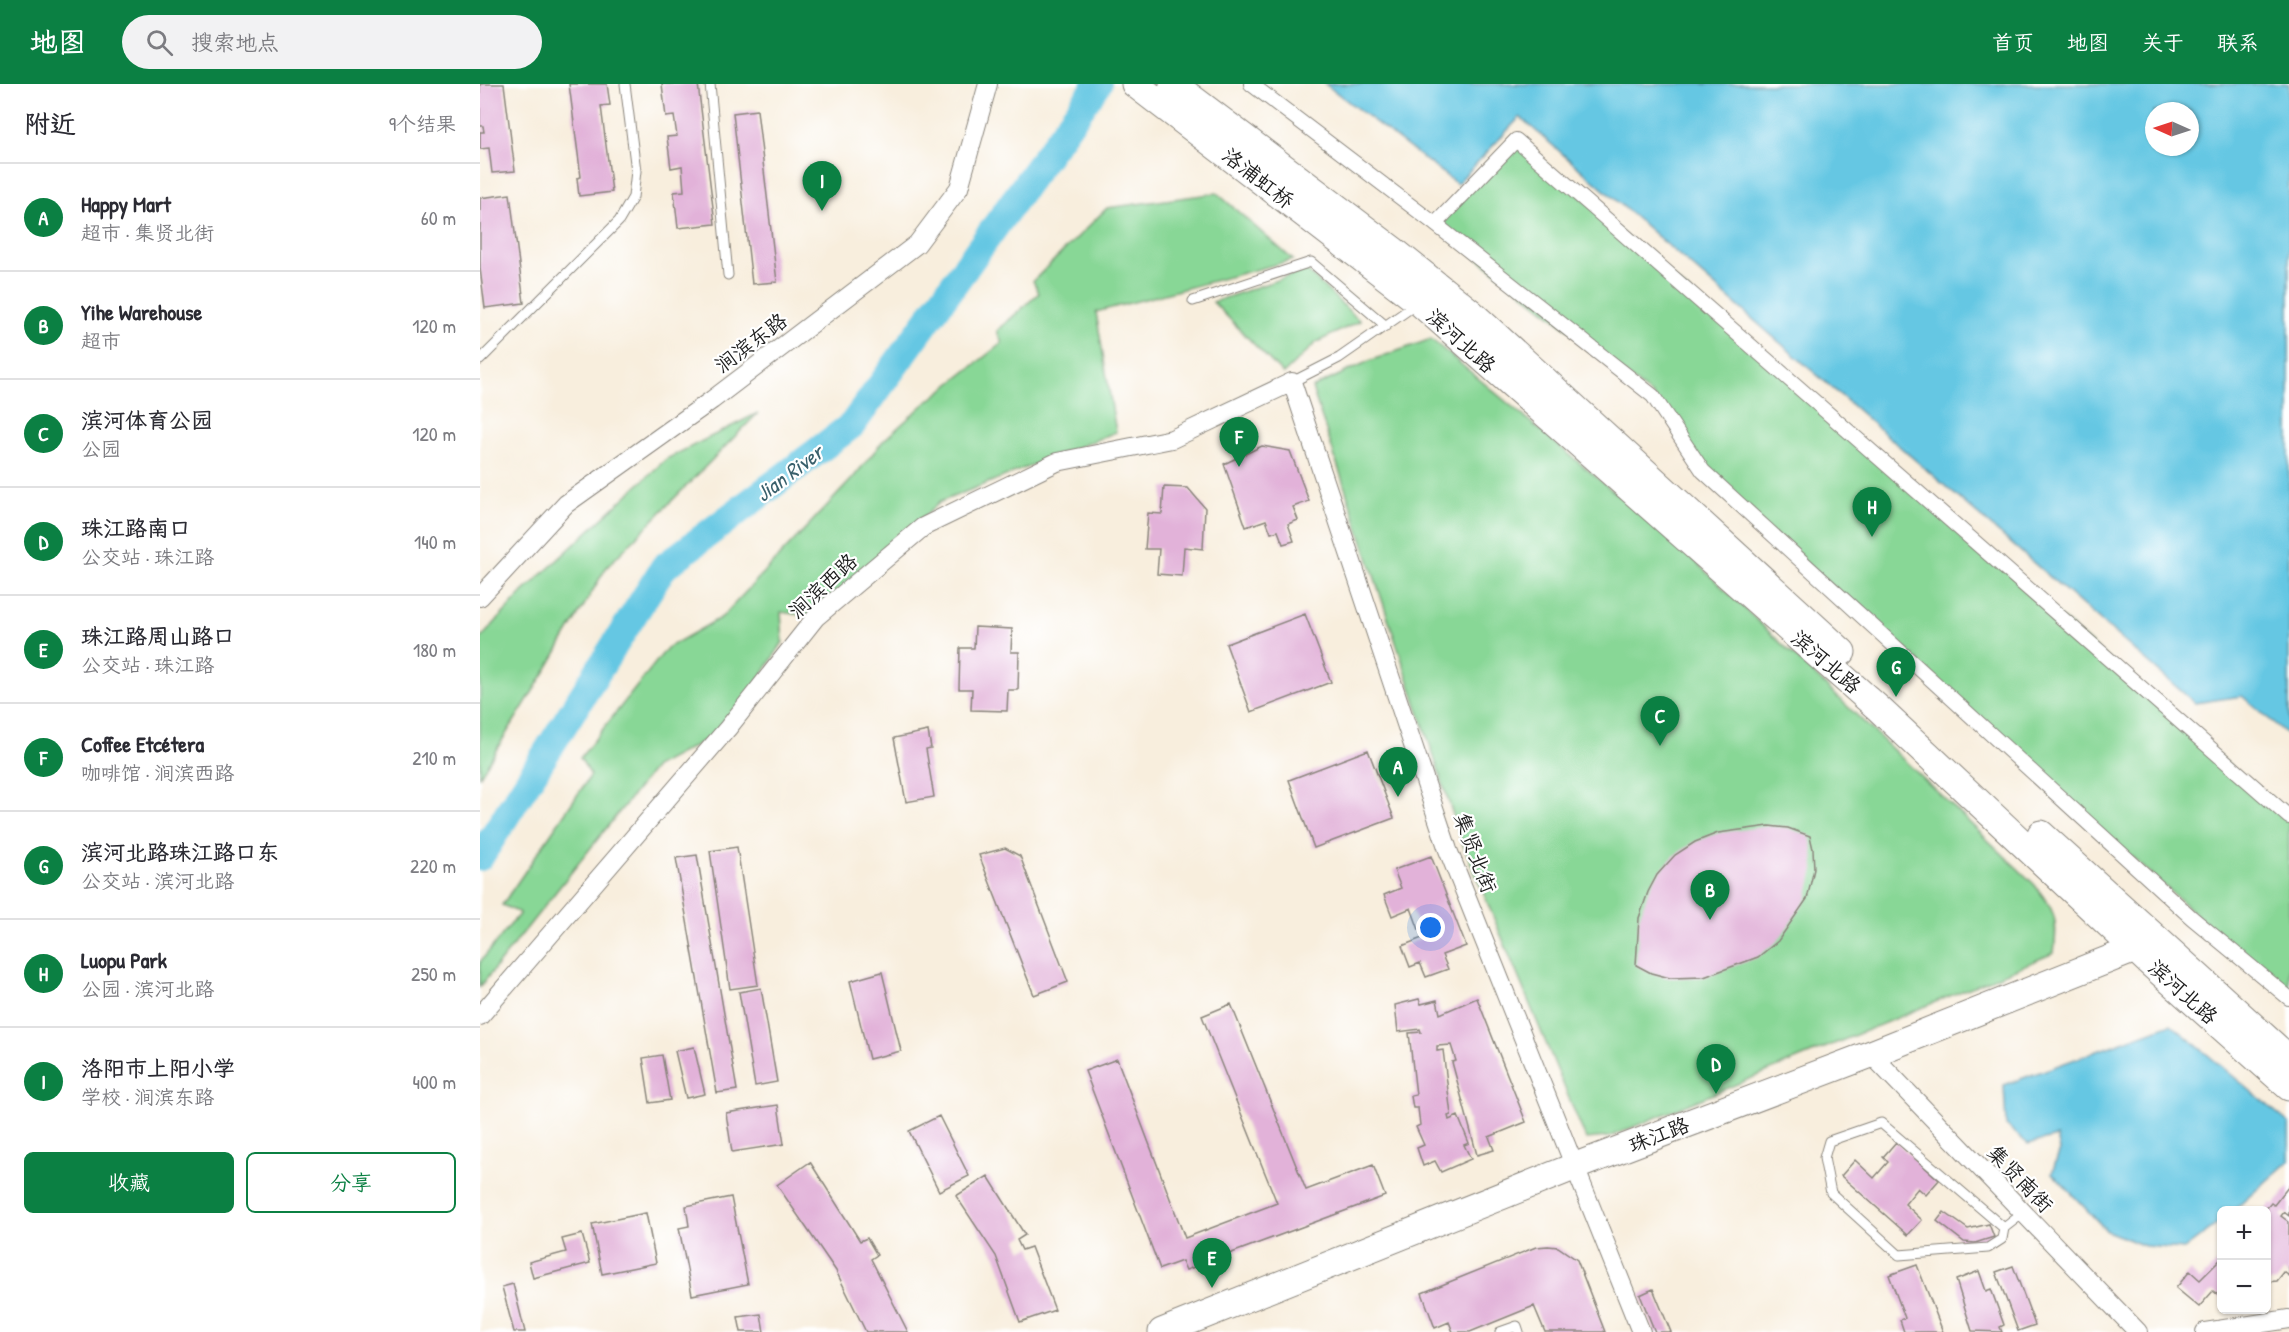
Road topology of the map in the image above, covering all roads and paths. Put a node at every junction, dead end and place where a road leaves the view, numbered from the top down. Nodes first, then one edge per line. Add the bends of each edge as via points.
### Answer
1 (625, 84) edge
2 (710, 84) edge
3 (988, 84) edge
4 (1135, 84) edge
5 (1173, 84) edge
6 (1251, 84) edge
7 (1435, 224) junction
8 (1387, 261) junction
9 (729, 275) dead end
10 (1428, 294) junction
11 (1193, 301) dead end
12 (1386, 326) junction
13 (480, 360) edge
14 (1292, 382) junction
15 (480, 597) edge
16 (2289, 817) edge
17 (2154, 951) junction
18 (2289, 998) edge
19 (480, 1016) edge
20 (2289, 1059) edge
21 (1878, 1061) junction
22 (2289, 1087) edge
23 (1579, 1175) junction
24 (2022, 1214) junction
25 (2004, 1228) junction
26 (2289, 1319) edge
27 (1162, 1332) edge
28 (1211, 1332) edge
29 (1500, 1332) edge
30 (1519, 1332) edge
31 (1641, 1332) edge
32 (2138, 1332) edge
33 (2205, 1332) edge

1 - 13 lane via 636,171 633,197 619,221
2 - 9 lane
3 - 15 street, 涧滨东路 via 959,188 917,244 712,400 566,504
4 - 8 main road, 洛浦虹桥
5 - 8 main road, 洛浦虹桥
6 - 7 street
7 - 16 street via 1516,140
7 - 18 street via 1653,396 1703,471 2192,918
8 - 10 main road, 滨河北路
10 - 12 lane
10 - 17 main road, 滨河北路 via 1878,708
11 - 12 lane via 1311,262
12 - 14 lane via 1339,358
14 - 19 street, 涧滨西路 via 1172,439 1057,462 924,527 816,618 729,728
14 - 23 street, 集贤北街 via 1448,850
17 - 20 main road, 滨河北路
17 - 21 main road, 珠江路
17 - 22 main road, 滨河北路
21 - 23 main road, 珠江路
21 - 24 street, 集贤南街
23 - 27 main road, 珠江路
23 - 28 main road, 珠江路
23 - 31 street, 集贤北街
24 - 25 lane
24 - 32 street, 集贤南街
25 - 25 lane via 1881,1123 1829,1141 1824,1158 1831,1193 1899,1255 1988,1248 2002,1239
26 - 33 street
29 - 30 lane via 1517,1326

